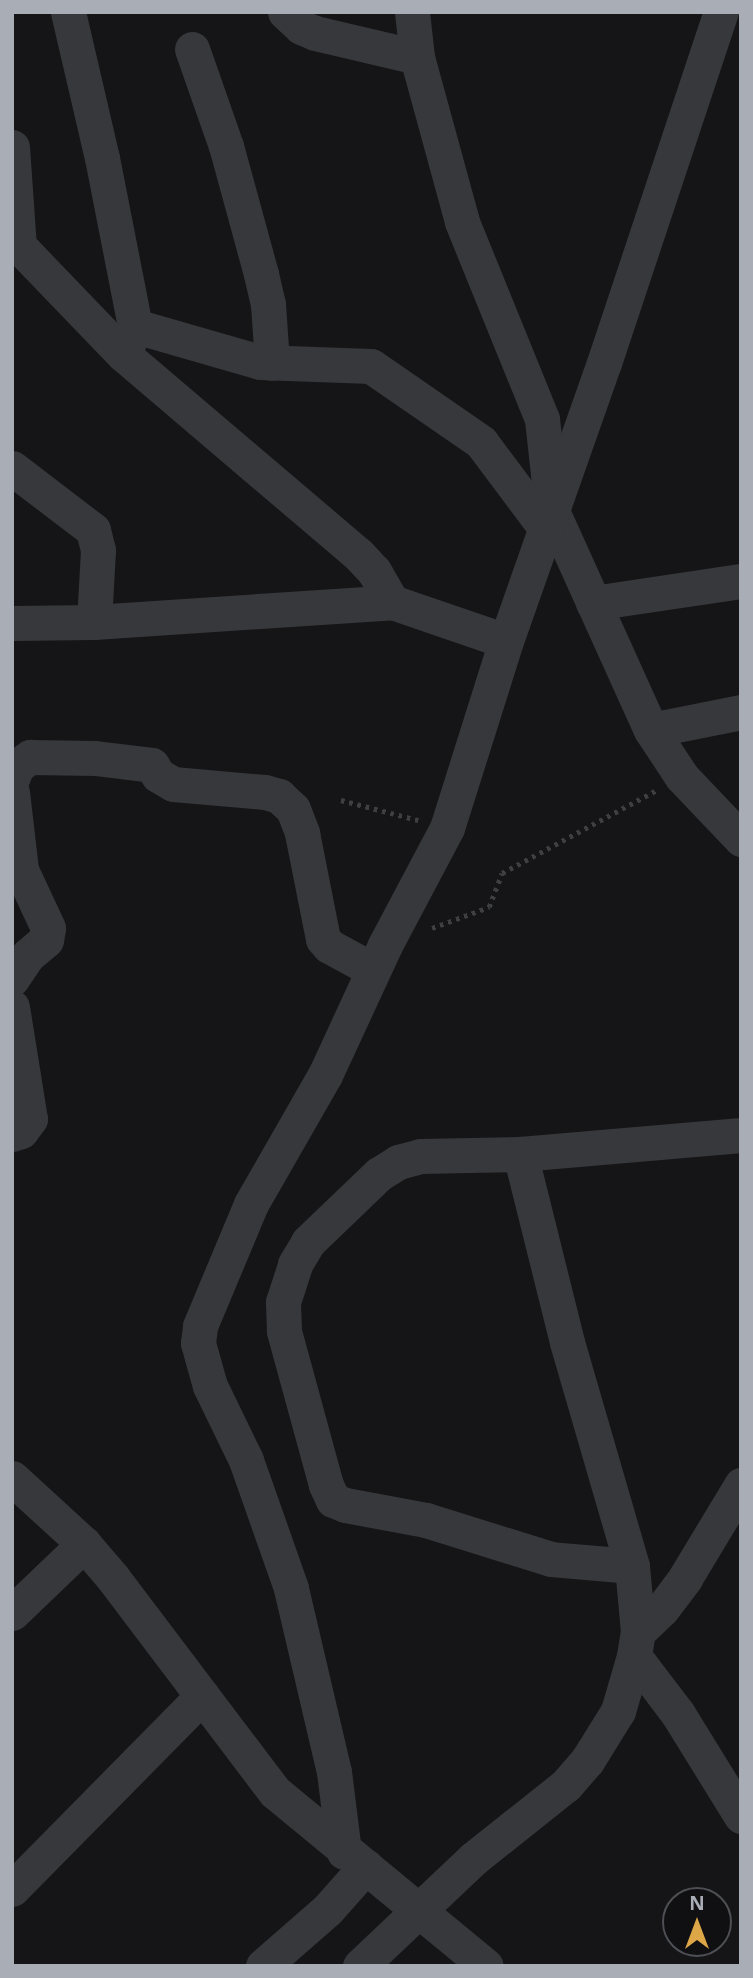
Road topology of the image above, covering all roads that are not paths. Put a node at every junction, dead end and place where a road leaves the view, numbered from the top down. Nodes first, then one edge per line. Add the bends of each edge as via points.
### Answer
1 (68, 12) edge
2 (285, 12) edge
3 (412, 12) edge
4 (721, 12) edge
5 (192, 49) dead end
6 (417, 57) junction
7 (12, 147) edge
8 (16, 245) edge
9 (129, 340) junction
10 (272, 363) junction
11 (12, 468) edge
12 (549, 520) junction
13 (741, 581) edge
14 (392, 602) junction
15 (593, 603) junction
16 (94, 622) junction
17 (12, 623) edge
18 (506, 641) junction
19 (741, 712) edge
20 (652, 730) junction
21 (12, 779) edge
22 (12, 792) edge
23 (741, 839) edge
24 (379, 958) junction
25 (12, 979) edge
26 (12, 1007) edge
27 (12, 1135) edge
28 (741, 1136) edge
29 (520, 1154) junction
30 (12, 1478) edge
31 (741, 1485) edge
32 (84, 1544) junction
33 (632, 1566) junction
34 (12, 1613) edge
35 (636, 1644) junction
36 (202, 1696) junction
37 (741, 1816) edge
38 (355, 1859) junction
39 (12, 1889) edge
40 (419, 1913) junction
41 (263, 1966) edge
42 (360, 1966) edge
43 (486, 1966) edge

1 - 9 street via 102,158
2 - 6 street via 315,33
3 - 6 street
4 - 12 street
5 - 10 street via 226,146 261,274
6 - 12 street via 462,222 542,419
7 - 8 street
8 - 9 street
9 - 10 street
9 - 14 street via 359,554
10 - 12 street via 371,366 481,442
11 - 16 street via 93,530 97,550
12 - 15 street
12 - 18 street
13 - 15 street
14 - 16 street
14 - 18 street
15 - 20 street
16 - 17 street
18 - 24 street via 447,828
19 - 20 street
20 - 23 street via 682,777
21 - 24 street via 17,766 30,757 95,758 152,765 173,784 279,796 293,809 302,833 323,939 329,946
22 - 25 street via 21,870 48,928 46,940 28,955
24 - 38 street via 325,1075 251,1204 200,1326 198,1343 210,1386 246,1460 291,1588
26 - 27 street via 30,1119
28 - 29 street
29 - 33 street via 567,1342
29 - 33 street via 420,1156 398,1162 379,1174 308,1242 295,1264 282,1315 326,1485 333,1500 345,1505 426,1520 551,1559
30 - 32 street
31 - 35 street via 685,1578
32 - 34 street
32 - 36 street
33 - 35 street
35 - 37 street
35 - 40 street via 618,1711 580,1769 473,1859
36 - 38 street via 275,1792
36 - 39 street
38 - 40 street
38 - 41 street via 328,1909
40 - 42 street
40 - 43 street

